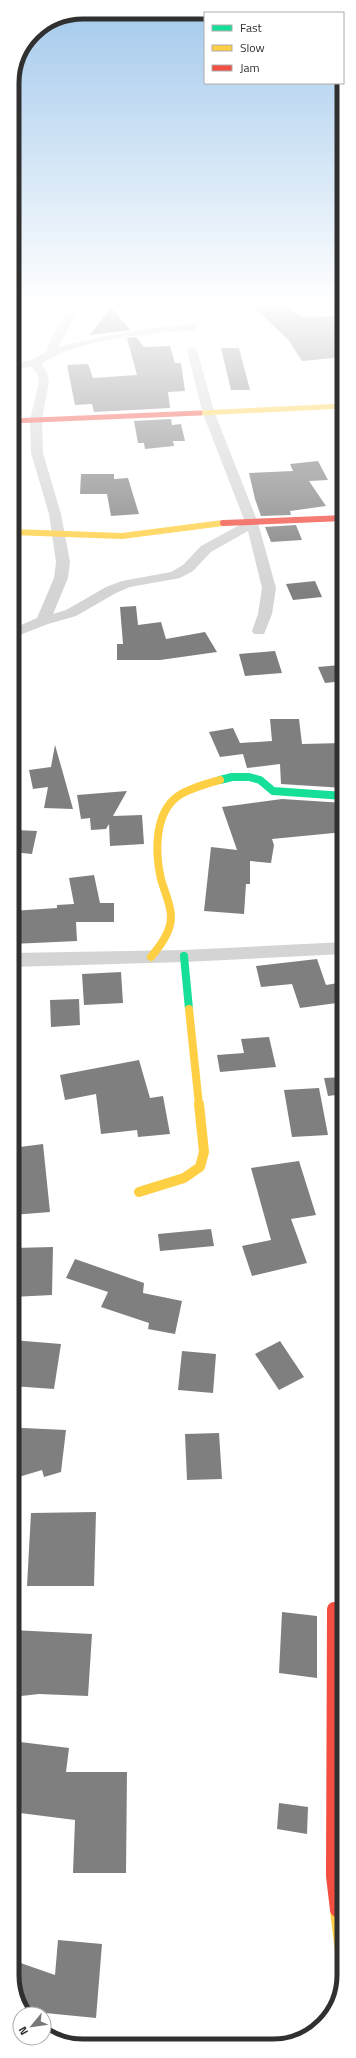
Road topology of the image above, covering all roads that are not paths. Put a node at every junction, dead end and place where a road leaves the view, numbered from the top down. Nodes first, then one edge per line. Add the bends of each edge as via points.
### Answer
1 (41, 401) edge
2 (205, 401) edge
3 (337, 406) edge
4 (208, 412) junction
5 (36, 420) junction
6 (19, 421) edge
7 (337, 518) edge
8 (252, 523) junction
9 (19, 532) edge
10 (60, 534) junction
11 (43, 621) junction
12 (19, 631) edge
13 (259, 631) dead end
14 (337, 796) edge
15 (337, 948) edge
16 (184, 956) junction
17 (151, 957) junction
18 (19, 960) edge
19 (139, 1192) dead end
20 (334, 1609) dead end
21 (337, 1910) edge

1 - 5 street
2 - 4 street
3 - 4 street
4 - 5 street
4 - 8 street
5 - 6 street
5 - 10 street via 37,453
7 - 8 street
8 - 10 street via 189,525 122,536
8 - 11 street via 206,549 188,568 175,575 127,584 111,590 71,613
8 - 13 street via 269,588
9 - 10 street
10 - 11 street via 63,562 61,578
11 - 12 street
14 - 17 street via 273,791 260,780 232,777 192,788 170,802 161,821 158,844 161,877 171,916 163,942
15 - 16 street
16 - 17 street
16 - 19 street via 204,1152 200,1168 184,1178
17 - 18 street
20 - 21 street via 333,1876

